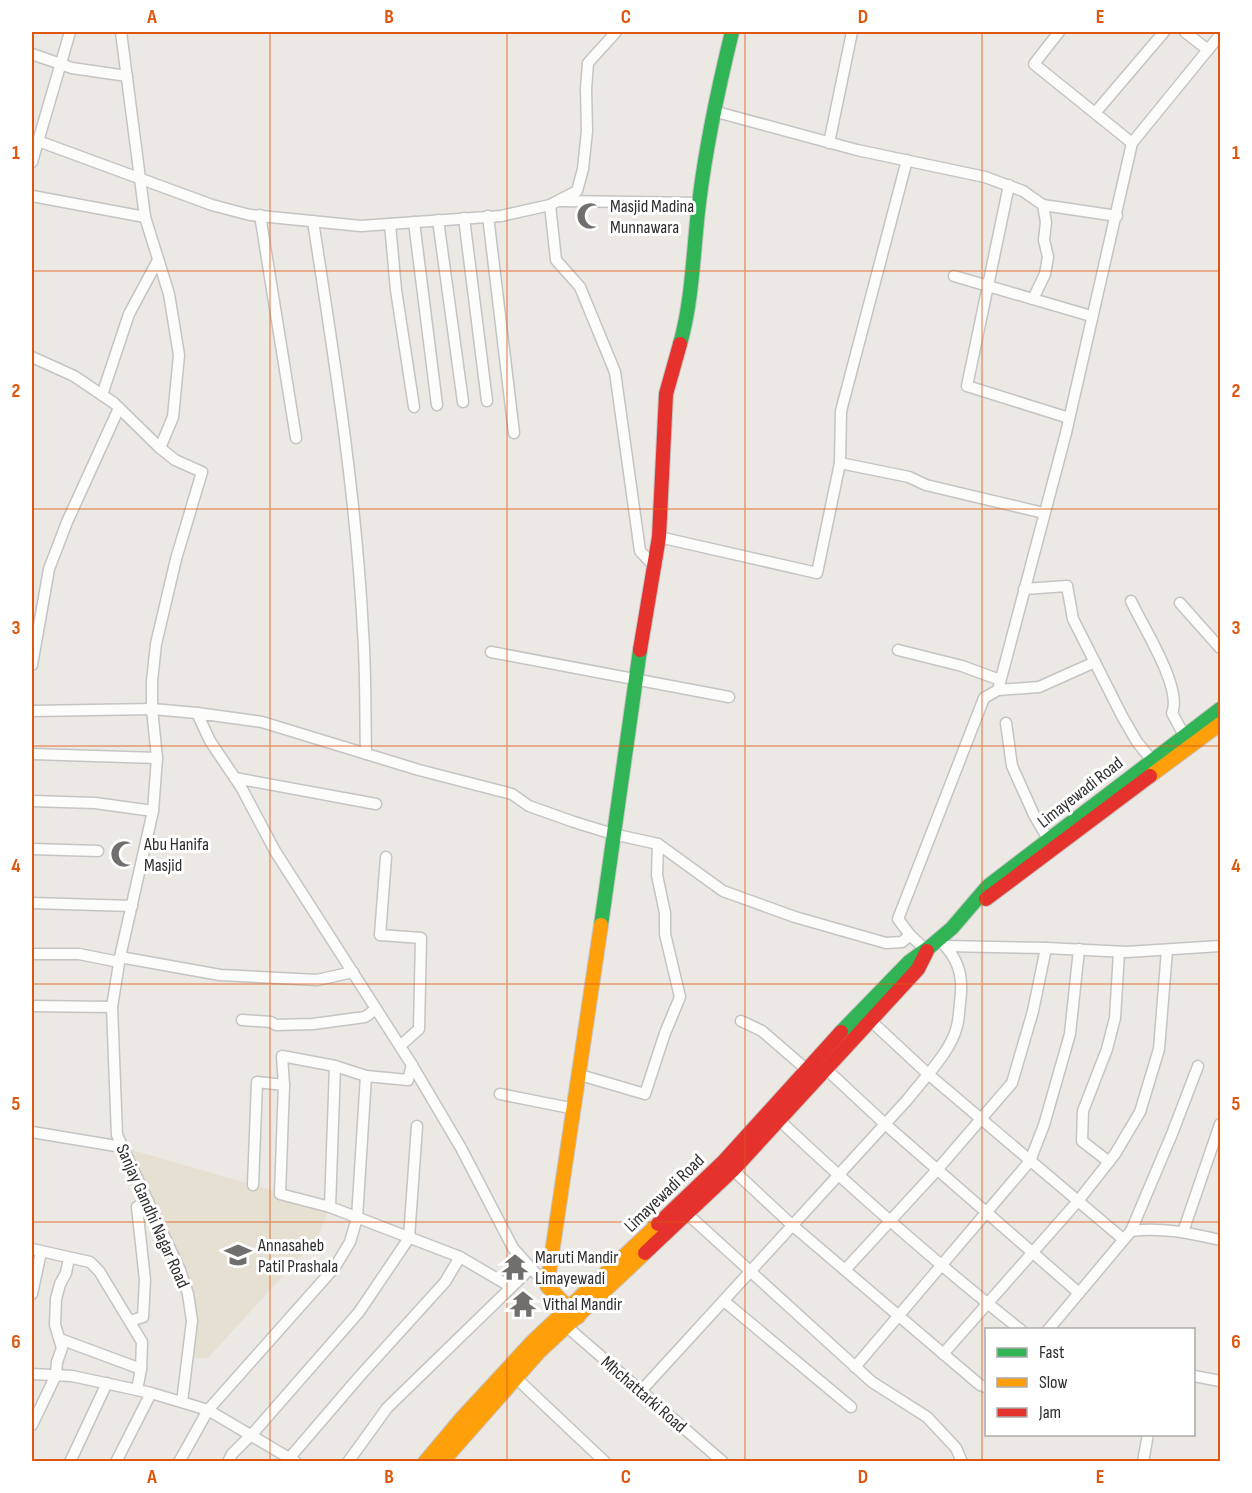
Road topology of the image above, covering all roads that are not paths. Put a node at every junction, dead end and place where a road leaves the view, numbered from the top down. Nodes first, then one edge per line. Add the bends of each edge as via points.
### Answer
1 (70, 32) edge
2 (121, 32) edge
3 (616, 32) edge
4 (732, 32) edge
5 (852, 32) edge
6 (1059, 32) edge
7 (1164, 32) edge
8 (1185, 32) edge
9 (1221, 35) edge
10 (1208, 50) junction
11 (32, 54) edge
12 (60, 64) junction
13 (127, 76) junction
14 (713, 111) junction
15 (1095, 113) junction
16 (38, 141) junction
17 (829, 143) junction
18 (1132, 143) junction
19 (907, 160) junction
20 (32, 162) edge
21 (140, 178) junction
22 (1009, 185) junction
23 (32, 196) edge
24 (554, 203) junction
25 (699, 203) junction
26 (1043, 205) junction
27 (260, 215) junction
28 (488, 216) junction
29 (1117, 216) junction
30 (145, 217) junction
31 (464, 219) junction
32 (438, 220) junction
33 (314, 221) junction
34 (414, 222) junction
35 (390, 224) junction
36 (158, 260) junction
37 (954, 276) dead end
38 (987, 286) junction
39 (1033, 298) junction
40 (1091, 316) junction
41 (32, 357) edge
42 (102, 395) junction
43 (487, 401) dead end
44 (464, 402) dead end
45 (437, 405) dead end
46 (414, 407) dead end
47 (119, 408) junction
48 (1069, 418) junction
49 (514, 433) dead end
50 (296, 438) dead end
51 (160, 448) junction
52 (840, 463) junction
53 (1044, 513) junction
54 (659, 537) junction
55 (653, 565) junction
56 (1024, 589) junction
57 (1131, 601) dead end
58 (1180, 603) dead end
59 (1221, 648) edge
60 (898, 650) dead end
61 (491, 652) dead end
62 (1095, 662) junction
63 (32, 665) edge
64 (636, 680) junction
65 (999, 685) junction
66 (729, 697) dead end
67 (152, 709) junction
68 (1221, 709) edge
69 (32, 711) edge
70 (197, 713) junction
71 (1006, 723) dead end
72 (1221, 724) edge
73 (1184, 735) junction
74 (32, 753) edge
75 (366, 753) junction
76 (157, 758) junction
77 (1155, 764) junction
78 (235, 778) junction
79 (32, 801) edge
80 (376, 804) dead end
81 (153, 812) junction
82 (613, 834) junction
83 (1048, 839) junction
84 (658, 844) junction
85 (32, 849) edge
86 (98, 851) dead end
87 (386, 857) dead end
88 (32, 903) edge
89 (132, 906) junction
90 (968, 910) junction
91 (910, 935) junction
92 (943, 944) junction
93 (1221, 946) edge
94 (1046, 948) junction
95 (1079, 949) junction
96 (1167, 950) junction
97 (927, 951) junction
98 (1119, 952) junction
99 (32, 954) edge
100 (120, 959) junction
101 (353, 972) junction
102 (32, 1006) edge
103 (112, 1007) junction
104 (376, 1009) junction
105 (242, 1020) dead end
106 (741, 1021) dead end
107 (871, 1022) junction
108 (400, 1046) junction
109 (412, 1065) junction
110 (335, 1066) junction
111 (1198, 1066) dead end
112 (826, 1069) junction
113 (806, 1070) junction
114 (928, 1074) junction
115 (580, 1075) junction
116 (366, 1076) junction
117 (285, 1085) junction
118 (500, 1094) dead end
119 (575, 1109) junction
120 (981, 1119) junction
121 (779, 1120) junction
122 (885, 1124) junction
123 (1221, 1124) edge
124 (417, 1126) dead end
125 (32, 1132) edge
126 (122, 1147) junction
127 (1030, 1161) junction
128 (1109, 1161) junction
129 (733, 1170) junction
130 (938, 1170) junction
131 (838, 1175) junction
132 (253, 1185) dead end
133 (148, 1201) junction
134 (1078, 1201) junction
135 (330, 1207) junction
136 (683, 1210) junction
137 (986, 1212) junction
138 (357, 1218) junction
139 (891, 1220) junction
140 (792, 1226) junction
141 (1183, 1232) junction
142 (1127, 1235) junction
143 (409, 1239) junction
144 (1221, 1240) edge
145 (36, 1250) edge
146 (1032, 1252) junction
147 (460, 1257) junction
148 (69, 1258) junction
149 (942, 1264) junction
150 (531, 1268) junction
151 (844, 1270) junction
152 (750, 1272) junction
153 (547, 1286) junction
154 (511, 1287) junction
155 (32, 1293) edge
156 (1080, 1293) junction
157 (724, 1301) junction
158 (987, 1303) junction
159 (573, 1312) junction
160 (898, 1316) junction
161 (130, 1321) junction
162 (566, 1326) junction
163 (1020, 1328) edge
164 (1049, 1328) edge
165 (60, 1339) junction
166 (943, 1354) junction
167 (855, 1367) junction
168 (141, 1370) junction
169 (32, 1374) edge
170 (56, 1375) junction
171 (1195, 1376) edge
172 (516, 1378) junction
173 (1221, 1381) edge
174 (107, 1383) junction
175 (985, 1386) edge
176 (137, 1390) junction
177 (640, 1392) junction
178 (151, 1393) junction
179 (183, 1402) junction
180 (851, 1407) dead end
181 (208, 1410) junction
182 (32, 1425) edge
183 (250, 1436) junction
184 (1148, 1436) edge
185 (290, 1460) edge
186 (70, 1461) edge
187 (116, 1461) edge
188 (179, 1461) edge
189 (228, 1461) edge
190 (348, 1461) edge
191 (425, 1461) edge
192 (442, 1461) edge
193 (605, 1461) edge
194 (723, 1461) edge
195 (962, 1461) edge
196 (1143, 1461) edge

1 - 12 street
2 - 13 street
3 - 24 street via 588,63 584,169 577,191
4 - 14 street
5 - 17 street
6 - 15 street via 1034,64
7 - 15 street
8 - 10 street
9 - 10 street
10 - 18 street
11 - 12 street
12 - 13 street
12 - 16 street
13 - 21 street
14 - 17 street
14 - 25 street
15 - 18 street
16 - 20 street
16 - 21 street
17 - 19 street
18 - 29 street
19 - 22 street
19 - 52 street via 841,411
21 - 27 street via 212,205
21 - 30 street
22 - 26 street
22 - 38 street
23 - 30 street
24 - 25 street
24 - 28 street
24 - 55 street via 556,260 580,287 615,372 640,551
25 - 54 street via 688,315 666,394
26 - 29 street
26 - 39 street via 1048,257 1045,274
27 - 33 street
27 - 50 street
28 - 31 street
28 - 49 street
29 - 40 street
30 - 36 street
31 - 32 street
31 - 43 street
32 - 34 street
32 - 44 street
33 - 35 street via 360,226
33 - 75 street via 348,466 363,631
34 - 35 street
34 - 45 street
35 - 46 street
36 - 42 street via 129,314
36 - 51 street via 169,294 179,355 173,417
37 - 38 street
38 - 39 street
38 - 48 street via 967,386
39 - 40 street
40 - 48 street
41 - 42 street via 74,376
42 - 47 street
47 - 51 street
47 - 63 street via 49,569
48 - 53 street
51 - 67 street, Sanjay Gandhi Nagar Road via 202,472 156,644
52 - 53 street
52 - 54 street via 817,573
53 - 56 street
54 - 55 street
55 - 64 street
56 - 62 street via 1067,586 1073,619
56 - 65 street
57 - 73 street via 1163,660 1175,705 1172,713
58 - 59 street
60 - 65 street via 962,666
61 - 64 street
62 - 65 street via 1039,687
62 - 77 street via 1137,742
64 - 66 street
64 - 82 street
65 - 91 street via 984,698 898,919
67 - 69 street
67 - 70 street
67 - 76 street, Sanjay Gandhi Nagar Road
68 - 73 street, Limayewadi Road
70 - 75 street via 262,722
70 - 78 street
71 - 83 street via 1012,766
72 - 77 street, Limayewadi Road
73 - 77 street, Limayewadi Road
74 - 76 street
75 - 82 street via 512,794 530,806
76 - 81 street, Sanjay Gandhi Nagar Road
77 - 83 street, Limayewadi Road
77 - 90 street, Limayewadi Road via 994,894
78 - 80 street
78 - 101 street via 275,851
79 - 81 street via 95,803
81 - 89 street, Sanjay Gandhi Nagar Road
82 - 84 street
82 - 115 street
83 - 90 street, Limayewadi Road via 988,886
84 - 91 street via 723,891 886,943 902,942
84 - 115 street via 657,875 665,934 680,997 645,1094
85 - 86 street
87 - 108 street via 380,935 421,938 419,1029
88 - 89 street
89 - 100 street, Sanjay Gandhi Nagar Road
90 - 92 street, Limayewadi Road
91 - 97 street
92 - 94 street
92 - 97 street, Limayewadi Road
92 - 114 street via 957,960 962,976 961,996 957,1028
93 - 96 street
94 - 95 street
94 - 120 street via 1012,1083
95 - 98 street
95 - 127 street via 1070,1034
96 - 98 street
96 - 128 street via 1159,1048 1140,1112
97 - 107 street, Limayewadi Road via 918,969
97 - 113 street, Limayewadi Road via 909,962
98 - 128 street via 1114,1018 1107,1049 1083,1111 1082,1141
99 - 100 street
100 - 101 street via 220,975 317,980
100 - 103 street, Sanjay Gandhi Nagar Road
101 - 104 street
102 - 103 street
103 - 126 street, Sanjay Gandhi Nagar Road via 117,1135
104 - 105 street via 365,1017 313,1024 276,1025
104 - 108 street
106 - 113 street via 762,1031
107 - 112 street, Limayewadi Road
107 - 114 street
108 - 109 street
109 - 116 street via 408,1080
109 - 150 street via 513,1248
110 - 116 street
110 - 117 street via 282,1056
110 - 135 street
111 - 142 street
112 - 121 street, Limayewadi Road
112 - 122 street
113 - 136 street, Limayewadi Road
114 - 120 street
114 - 122 street
115 - 119 street
116 - 138 street
117 - 132 street via 256,1082
117 - 135 street via 280,1194
118 - 119 street
119 - 153 street
120 - 127 street
120 - 130 street
121 - 129 street, Limayewadi Road
121 - 131 street
122 - 130 street
122 - 131 street
123 - 141 street
124 - 143 street
125 - 126 street
126 - 133 street, Sanjay Gandhi Nagar Road
127 - 134 street
127 - 137 street
128 - 134 street
129 - 136 street, Limayewadi Road
129 - 140 street
130 - 137 street
130 - 139 street
131 - 139 street
131 - 140 street
133 - 161 street via 137,1207 145,1280 143,1317
133 - 179 street, Sanjay Gandhi Nagar Road via 188,1294 192,1321
134 - 142 street
134 - 146 street
135 - 138 street
136 - 152 street
136 - 159 street, Limayewadi Road
137 - 146 street
137 - 149 street
138 - 143 street
138 - 181 street via 350,1242 334,1267
139 - 149 street
139 - 151 street
140 - 151 street
140 - 152 street
141 - 142 street via 1152,1228
141 - 144 street
142 - 156 street
143 - 147 street
143 - 183 street via 359,1312
145 - 148 street
145 - 155 street
146 - 156 street
146 - 158 street
147 - 154 street
147 - 185 street via 445,1282
148 - 161 street via 90,1262 99,1271
148 - 165 street via 56,1299 55,1325
149 - 158 street
149 - 160 street
150 - 153 street
150 - 154 street
151 - 160 street
152 - 157 street
152 - 167 street
153 - 159 street
154 - 190 street via 387,1408
156 - 164 street
157 - 177 street
157 - 180 street
158 - 163 street
158 - 166 street
159 - 162 street, Limayewadi Road
159 - 191 street, Limayewadi Road via 534,1340
160 - 166 street
160 - 167 street
161 - 168 street via 142,1342
162 - 172 street, Limayewadi Road
162 - 177 street, Mhchattarki Road
165 - 168 street
165 - 170 street
166 - 175 street
167 - 195 street via 927,1417
168 - 176 street
169 - 170 street
170 - 174 street
170 - 182 street
171 - 173 street
172 - 192 street, Limayewadi Road
172 - 193 street
174 - 176 street
174 - 186 street
176 - 178 street
177 - 194 street, Mhchattarki Road
178 - 179 street
178 - 187 street
179 - 181 street
181 - 183 street
181 - 188 street
183 - 185 street
183 - 189 street
184 - 196 street

